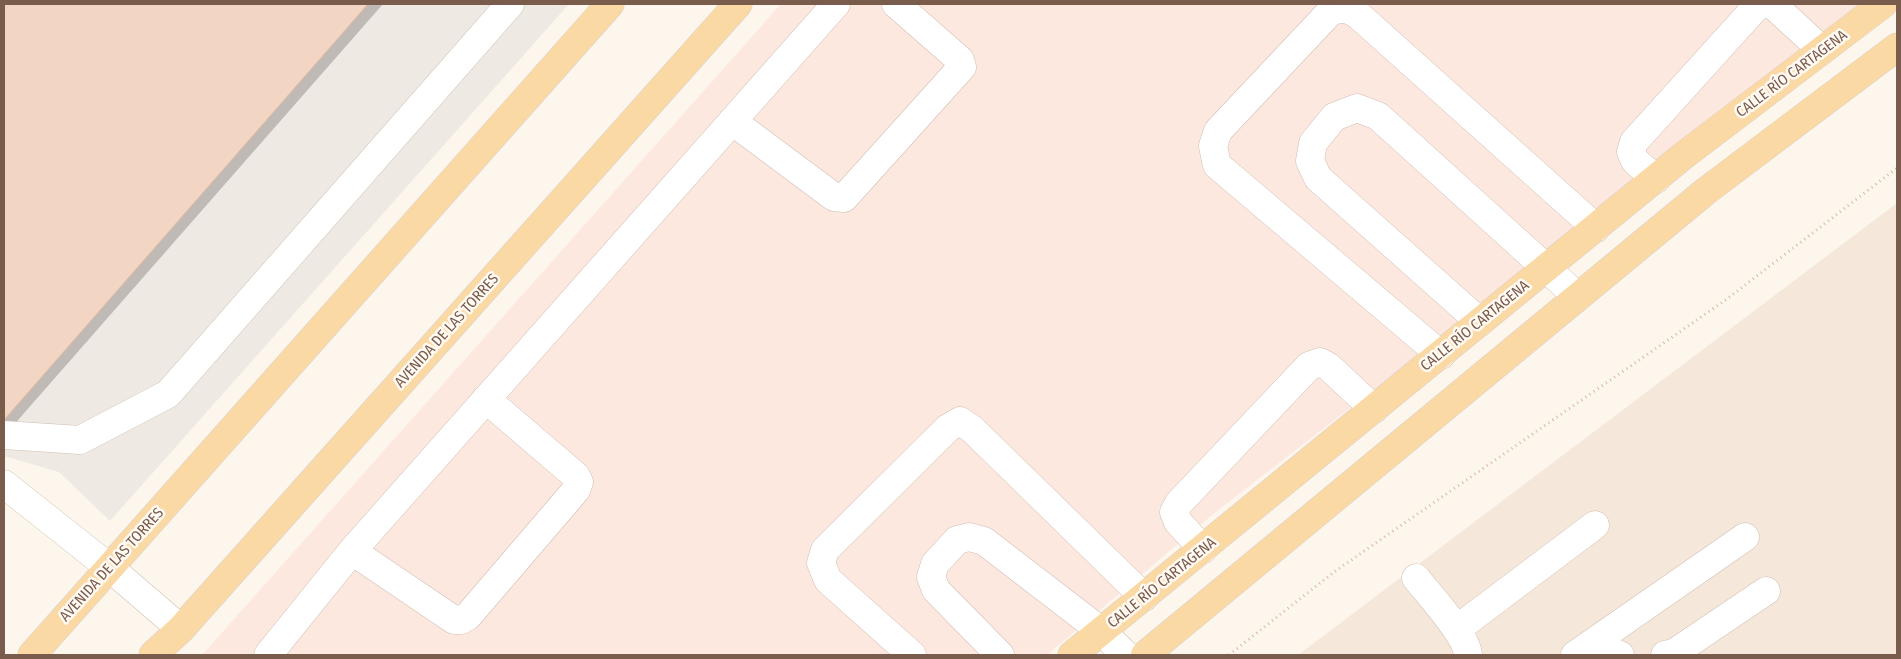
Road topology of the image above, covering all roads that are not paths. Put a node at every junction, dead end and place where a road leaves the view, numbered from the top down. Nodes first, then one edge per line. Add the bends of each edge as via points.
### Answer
1 (510, 4) edge
2 (610, 4) edge
3 (738, 4) edge
4 (836, 4) edge
5 (896, 4) edge
6 (1765, 4) edge
7 (1883, 4) edge
8 (1897, 47) edge
9 (1822, 50) junction
10 (732, 120) junction
11 (1656, 179) junction
12 (1596, 228) junction
13 (1546, 268) junction
14 (1578, 297) junction
15 (1480, 322) junction
16 (1441, 354) junction
17 (486, 399) junction
18 (1374, 408) junction
19 (4, 435) edge
20 (4, 484) edge
21 (1595, 525) dead end
22 (1745, 537) dead end
23 (1203, 549) junction
24 (352, 551) junction
25 (110, 568) junction
26 (1416, 578) dead end
27 (1766, 591) dead end
28 (1144, 597) junction
29 (181, 629) junction
30 (1457, 629) junction
31 (1101, 631) junction
32 (1582, 650) edge
33 (32, 655) edge
34 (153, 655) edge
35 (268, 655) edge
36 (912, 655) edge
37 (1000, 655) edge
38 (1072, 655) edge
39 (1126, 655) edge
40 (1145, 655) edge
41 (1468, 655) edge
42 (1620, 655) edge
43 (1665, 655) edge

1 - 19 street via 168,394 80,440
2 - 25 main road, AVENIDA DE LAS TORRES
3 - 29 main road, AVENIDA DE LAS TORRES
4 - 10 street
5 - 10 street via 960,60 962,67 844,198 834,197
6 - 9 street via 1774,6
6 - 11 street via 1756,7 1634,142 1631,152 1635,161
7 - 9 main road, CALLE RÍO CARTAGENA
8 - 14 main road via 1706,191
9 - 11 main road, CALLE RÍO CARTAGENA
10 - 17 street
11 - 12 main road, CALLE RÍO CARTAGENA
12 - 13 main road, CALLE RÍO CARTAGENA
12 - 16 street via 1357,14 1345,8 1331,11 1218,131 1213,146 1217,165
13 - 14 street
13 - 15 main road, CALLE RÍO CARTAGENA
13 - 15 street via 1378,116 1357,108 1334,117 1313,143 1310,161 1318,178
14 - 40 main road
15 - 16 main road, CALLE RÍO CARTAGENA
16 - 18 main road, CALLE RÍO CARTAGENA
17 - 24 street
17 - 24 street via 579,482 576,490 468,616 454,620
18 - 23 main road, CALLE RÍO CARTAGENA
18 - 23 street via 1329,367 1320,362 1309,366 1179,503 1174,512 1178,522
20 - 25 street
21 - 30 street
22 - 32 street
23 - 28 main road, CALLE RÍO CARTAGENA
24 - 35 street
25 - 29 street
25 - 33 main road, AVENIDA DE LAS TORRES
26 - 30 street
27 - 43 street via 1674,653
28 - 31 main road, CALLE RÍO CARTAGENA
28 - 36 street via 972,429 960,421 948,428 825,550 821,563 828,580
29 - 34 main road, AVENIDA DE LAS TORRES
30 - 41 street
31 - 37 street via 984,541 969,537 957,540 934,564 931,577 936,590
31 - 38 main road, CALLE RÍO CARTAGENA
31 - 39 street
32 - 42 street

